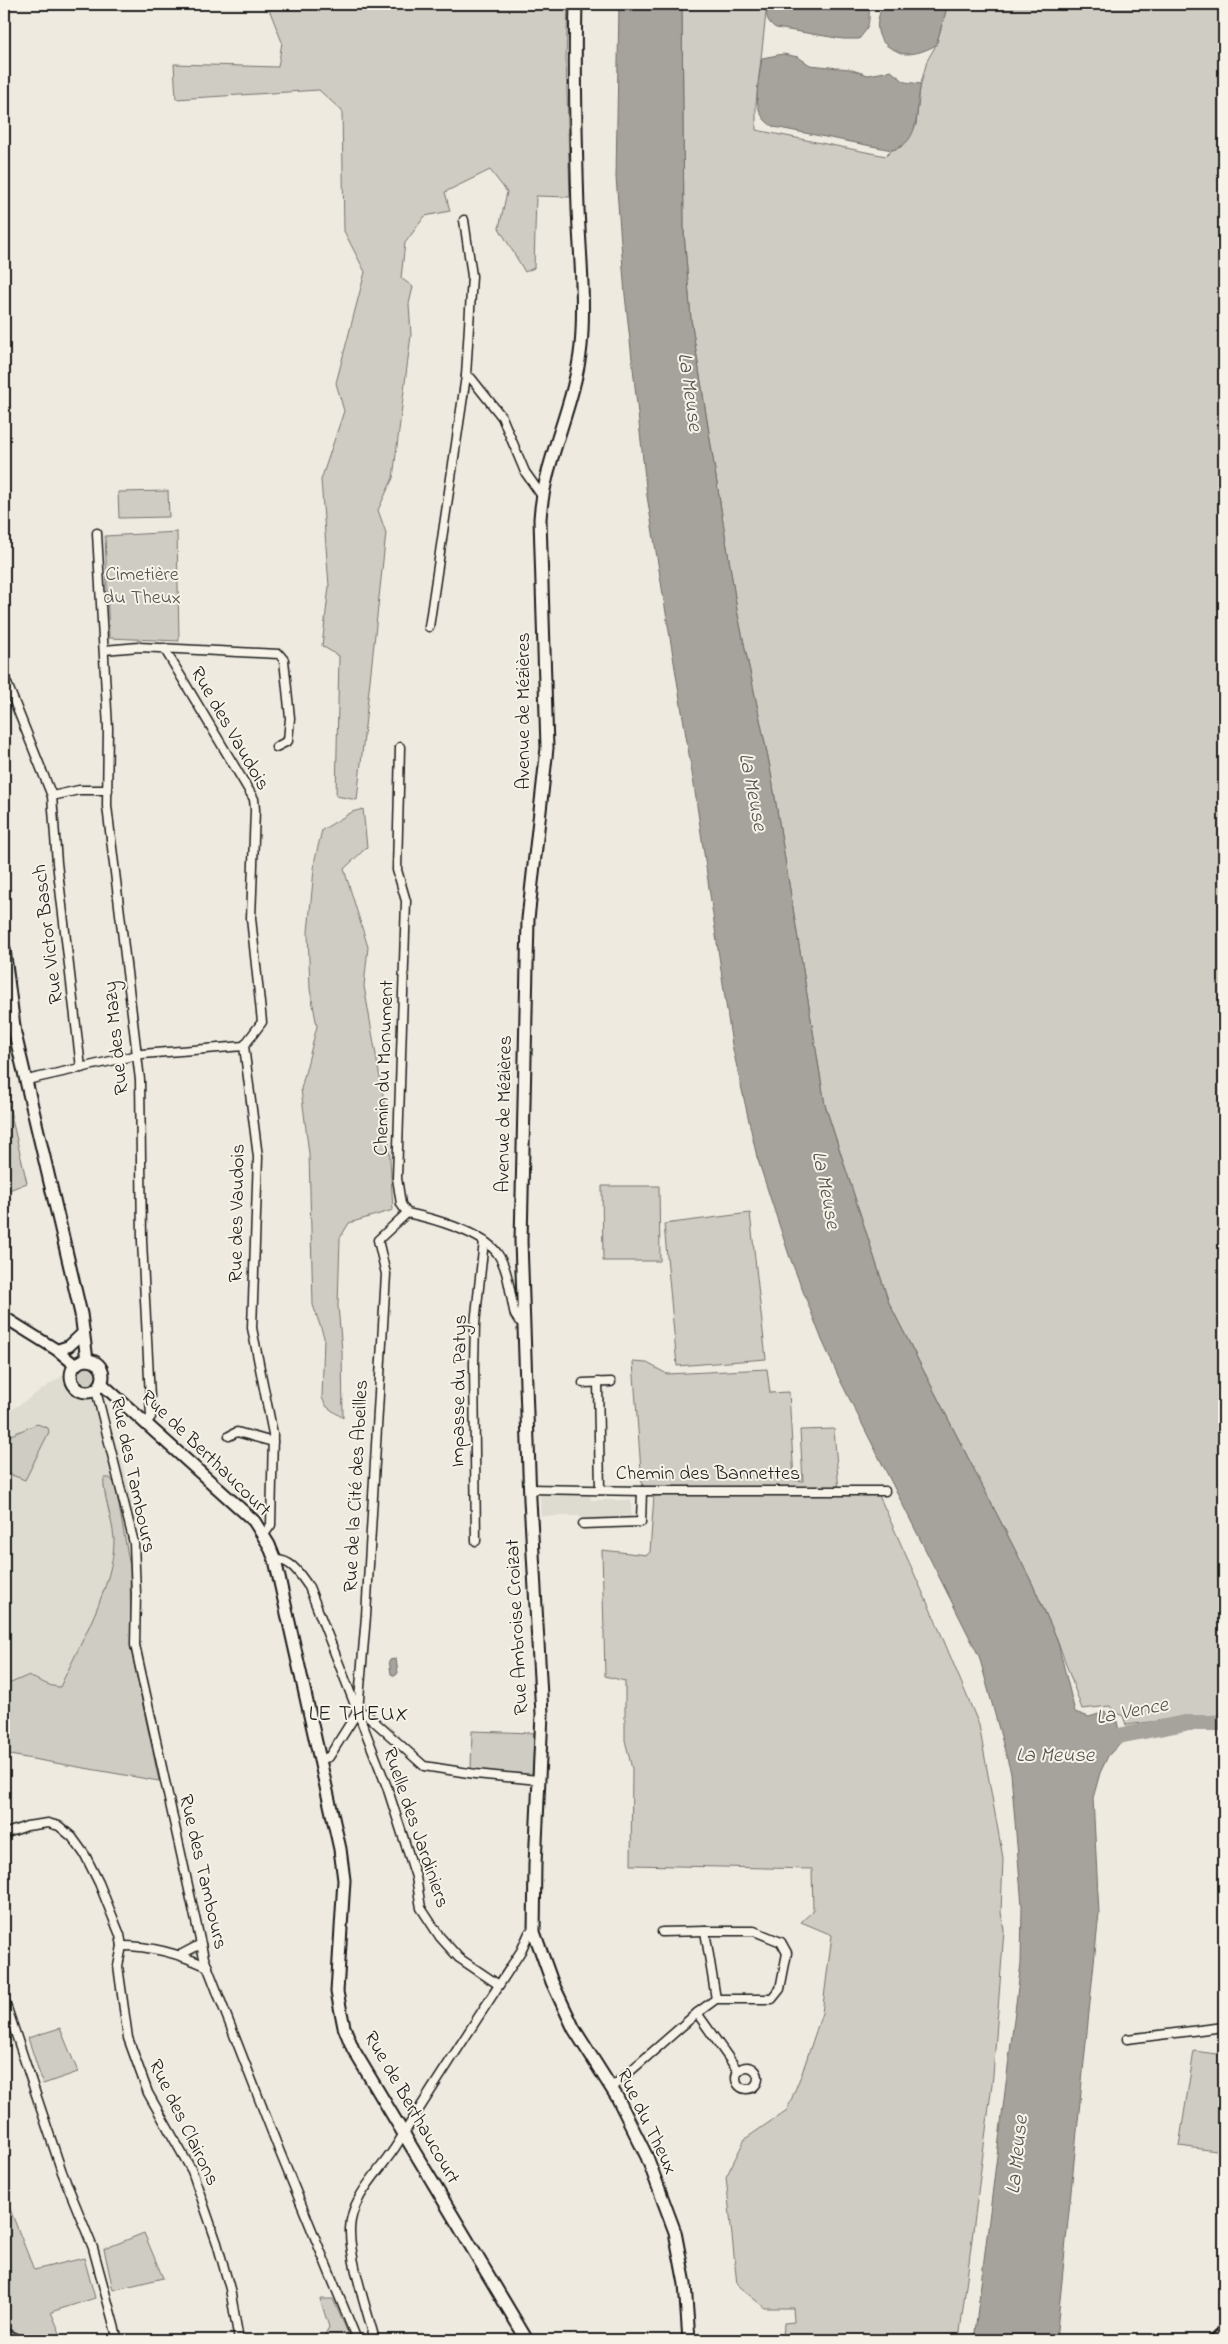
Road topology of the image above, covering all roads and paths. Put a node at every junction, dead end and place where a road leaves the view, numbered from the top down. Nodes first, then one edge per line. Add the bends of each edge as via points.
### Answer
1 (576, 4) edge
2 (464, 220) dead end
3 (466, 376) junction
4 (542, 496) junction
5 (97, 533) dead end
6 (429, 627) dead end
7 (164, 648) junction
8 (104, 650) junction
9 (4, 676) edge
10 (276, 747) dead end
11 (400, 747) dead end
12 (108, 790) junction
13 (52, 796) junction
14 (4, 949) edge
15 (244, 1046) junction
16 (137, 1056) junction
17 (81, 1068) junction
18 (27, 1080) junction
19 (407, 1212) junction
20 (484, 1241) junction
21 (4, 1317) edge
22 (523, 1321) junction
23 (84, 1332) junction
24 (56, 1350) junction
25 (87, 1360) junction
26 (75, 1365) junction
27 (598, 1382) junction
28 (611, 1382) dead end
29 (583, 1383) dead end
30 (99, 1387) junction
31 (146, 1423) junction
32 (229, 1436) dead end
33 (273, 1442) junction
34 (530, 1489) junction
35 (600, 1490) junction
36 (642, 1491) junction
37 (885, 1491) dead end
38 (583, 1524) dead end
39 (263, 1536) junction
40 (476, 1541) dead end
41 (275, 1560) junction
42 (358, 1711) junction
43 (321, 1760) junction
44 (538, 1780) junction
45 (4, 1834) edge
46 (705, 1931) junction
47 (534, 1932) junction
48 (662, 1932) dead end
49 (201, 1944) junction
50 (122, 1946) junction
51 (180, 1955) junction
52 (208, 1967) junction
53 (499, 1985) junction
54 (4, 1999) edge
55 (716, 1999) junction
56 (697, 2013) junction
57 (1224, 2027) edge
58 (1127, 2038) dead end
59 (738, 2072) dead end
60 (611, 2088) junction
61 (403, 2134) junction
62 (4, 2333) edge
63 (19, 2340) edge
64 (118, 2340) edge
65 (239, 2340) edge
66 (357, 2340) edge
67 (375, 2340) edge
68 (527, 2340) edge
69 (688, 2340) edge

1 - 4 main road, Avenue de Mézières via 574,74 581,345 575,387
2 - 3 street via 472,276
3 - 4 street via 502,417 525,472
3 - 6 street
4 - 22 main road, Avenue de Mézières via 547,748 528,919 521,1241
5 - 8 street, Rue des Mazy
7 - 8 street
7 - 10 street via 279,654 284,660 290,729 288,741
7 - 15 street, Rue des Vaudois via 254,799 251,918 262,1022
8 - 12 street, Rue des Mazy
9 - 13 street, Rue Victor Basch
11 - 19 street, Chemin du Monument via 397,870 406,901 397,1178 401,1204
12 - 13 street via 79,790
12 - 16 street, Rue des Mazy via 108,815
13 - 17 street, Rue Victor Basch
14 - 18 main road via 16,1034
15 - 16 street
15 - 33 street, Rue des Vaudois via 258,1157 252,1328
16 - 17 street
16 - 31 street, Rue des Mazy via 149,1370 150,1416
17 - 18 street
18 - 23 main road
19 - 20 street
19 - 42 street, Rue de la Cité des Abeilles via 378,1240 386,1274
20 - 22 street via 498,1253 504,1265 515,1315
20 - 40 street, Impasse du Patys via 475,1324
21 - 24 street
22 - 34 main road, Rue Ambroise Croizat
23 - 24 street via 69,1346
23 - 25 main road
24 - 26 street
25 - 26 main road
25 - 30 main road via 93,1360 104,1373
26 - 30 main road via 71,1375 74,1386 82,1392
27 - 28 street
27 - 29 street
27 - 35 street
30 - 31 main road, Rue de Berthaucourt
30 - 49 street, Rue des Tambours via 134,1543 135,1645
31 - 39 main road, Rue de Berthaucourt via 254,1521
32 - 33 street via 237,1432
33 - 39 street, Rue des Vaudois via 271,1525
34 - 35 street, Chemin des Bannettes
34 - 44 main road, Rue Ambroise Croizat via 542,1714
35 - 36 street, Chemin des Bannettes
36 - 37 street, Chemin des Bannettes
36 - 38 street via 641,1522
39 - 41 main road, Rue de Berthaucourt
41 - 42 street via 283,1560 292,1566 308,1587
41 - 43 main road, Rue de Berthaucourt
42 - 43 street, Rue de la Cité des Abeilles via 329,1757
42 - 44 street via 366,1714 424,1766
42 - 53 street, Ruelle des Jardiniers via 406,1844 421,1908 440,1938 459,1958
43 - 61 main road, Rue de Berthaucourt via 338,1834 344,1880 337,1992 344,2027 352,2049
44 - 47 main road, Rue Ambroise Croizat
45 - 50 street, Rue des Clairons via 48,1823 59,1826 72,1836 99,1883
46 - 48 street
46 - 55 street
46 - 55 street via 754,1931 781,1942 787,1953 780,1989 772,1999
47 - 53 street via 529,1933
47 - 60 main road, Rue du Theux via 574,2029
49 - 51 street
49 - 52 street, Rue des Tambours
50 - 51 street via 144,1946
50 - 65 street, Rue des Clairons via 118,1966 128,2038 148,2093 192,2170 225,2271
51 - 52 street
52 - 66 street, Rue des Tambours via 278,2150
53 - 61 street
54 - 64 street via 62,2172 93,2248
55 - 56 street
56 - 59 street
56 - 60 street
57 - 58 street
60 - 69 main road, Rue du Theux via 647,2156 675,2232 685,2284
61 - 67 street via 356,2204 350,2227 351,2244
61 - 68 main road, Rue de Berthaucourt
62 - 63 street

